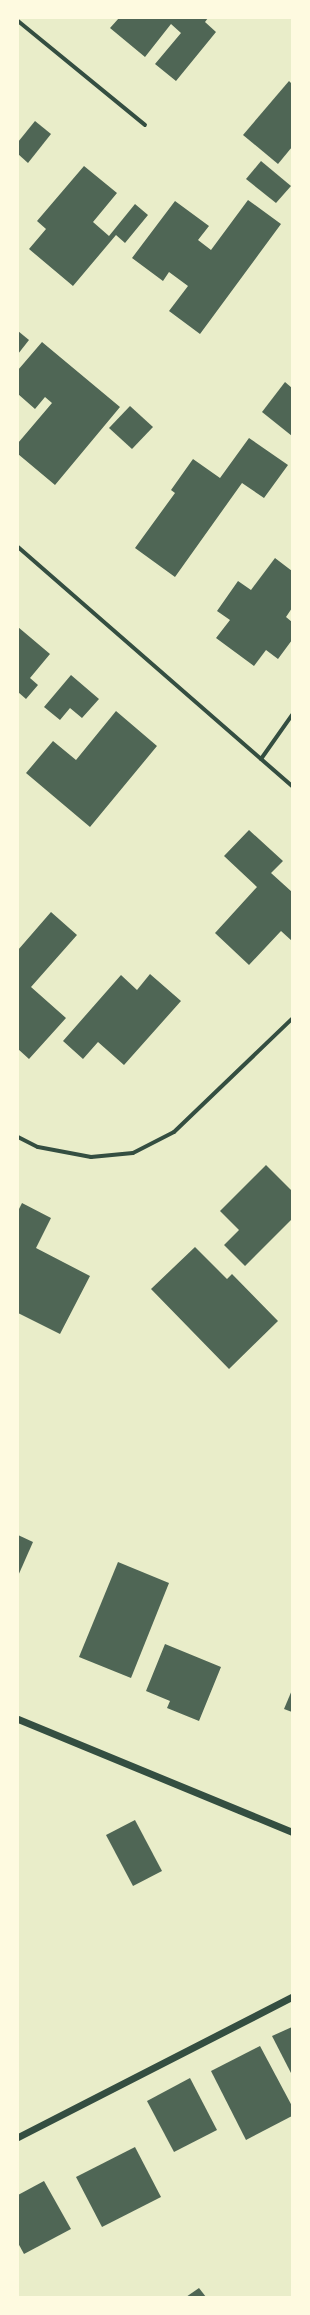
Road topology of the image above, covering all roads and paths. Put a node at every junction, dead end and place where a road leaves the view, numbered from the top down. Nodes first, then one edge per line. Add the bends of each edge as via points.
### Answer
1 (18, 21) edge
2 (145, 125) dead end
3 (18, 547) edge
4 (292, 715) edge
5 (261, 758) junction
6 (292, 786) edge
7 (292, 1020) edge
8 (18, 1137) edge
9 (18, 1719) edge
10 (292, 1832) edge
11 (292, 1997) edge
12 (18, 2137) edge

1 - 2 street
3 - 5 street
4 - 5 street
5 - 6 street
7 - 8 street via 174,1132 133,1153 91,1157 38,1147
9 - 10 street
11 - 12 street

